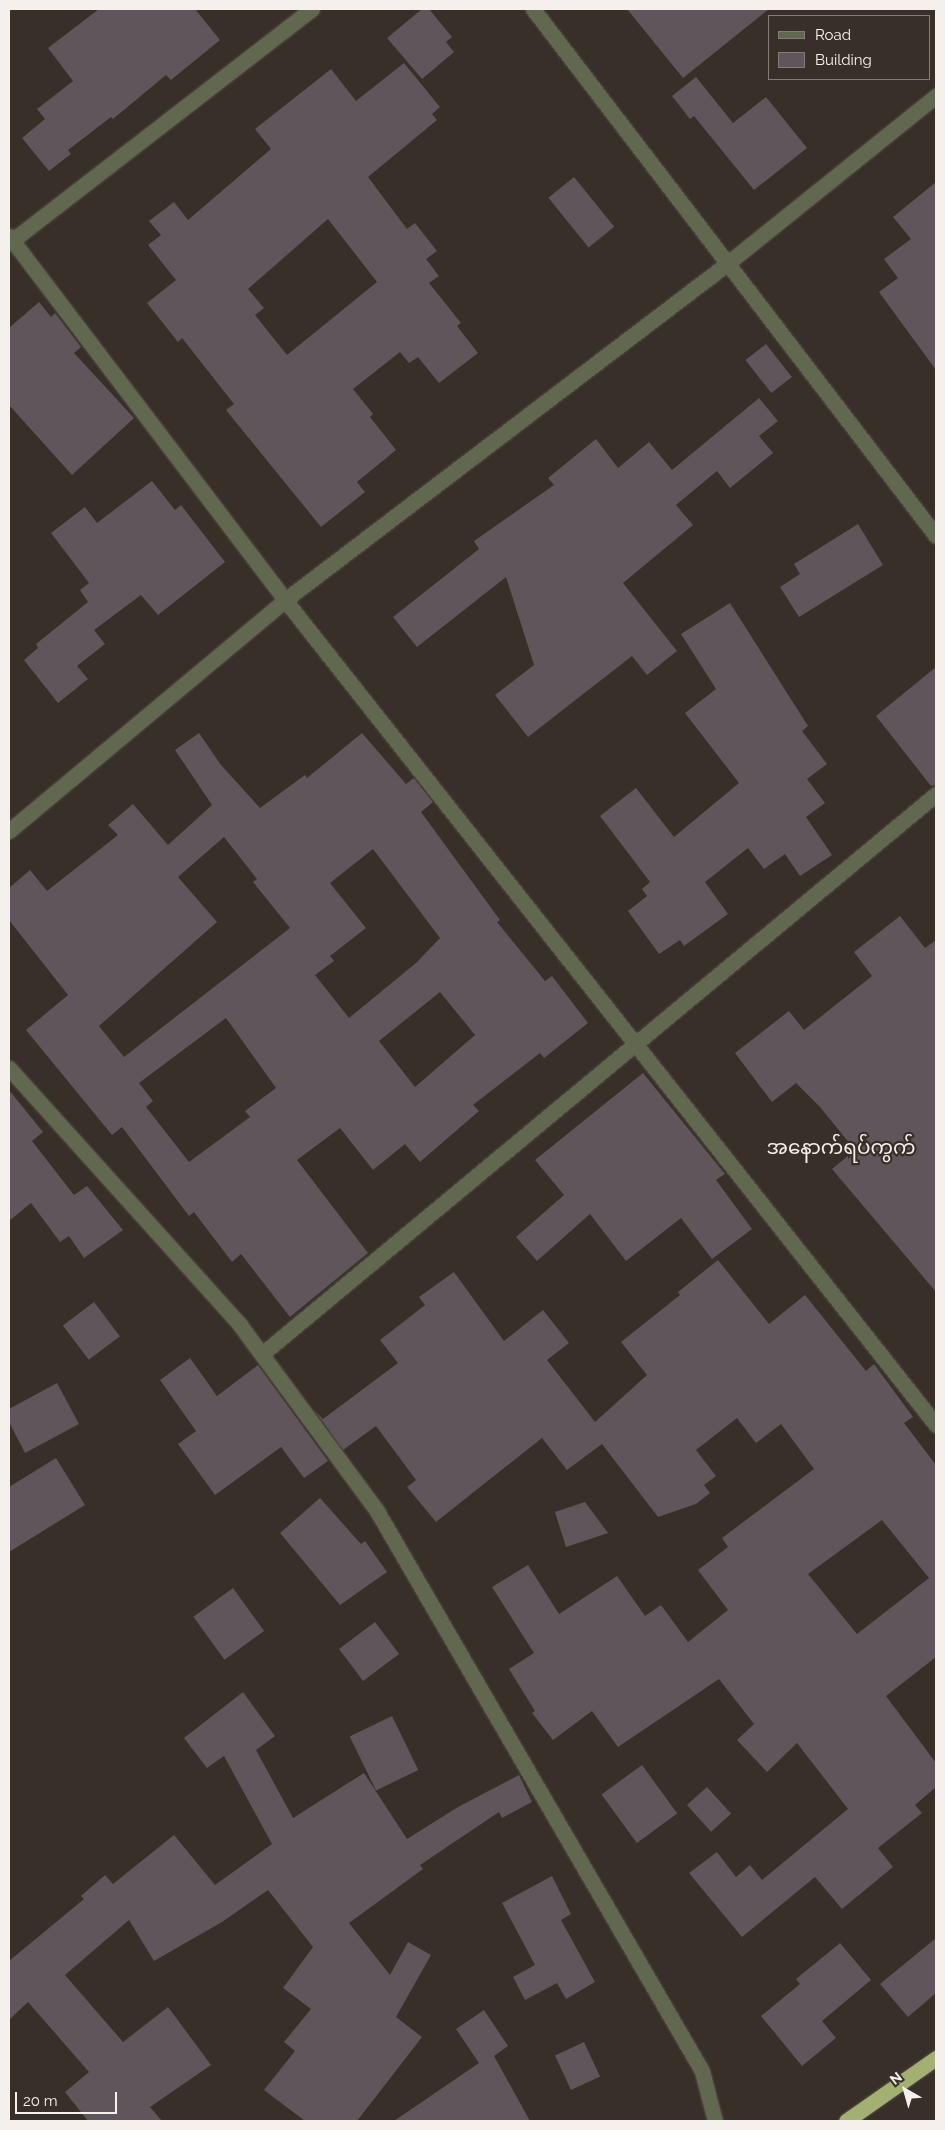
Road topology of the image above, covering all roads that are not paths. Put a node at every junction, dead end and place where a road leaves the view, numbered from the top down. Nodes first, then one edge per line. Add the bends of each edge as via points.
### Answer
1 (312, 9) edge
2 (533, 9) edge
3 (936, 96) edge
4 (10, 240) edge
5 (728, 263) junction
6 (936, 536) edge
7 (285, 600) junction
8 (936, 794) edge
9 (9, 831) edge
10 (634, 1047) junction
11 (9, 1068) edge
12 (262, 1354) junction
13 (936, 1425) edge
14 (936, 2058) edge
15 (714, 2121) edge
16 (846, 2121) edge

1 - 4 street
2 - 5 street
3 - 5 street
4 - 7 street
5 - 6 street
5 - 7 street
7 - 9 street
7 - 10 street
8 - 10 street
10 - 12 street
10 - 13 street
11 - 12 street via 240,1325
12 - 15 street via 377,1511 702,2071
14 - 16 highway

